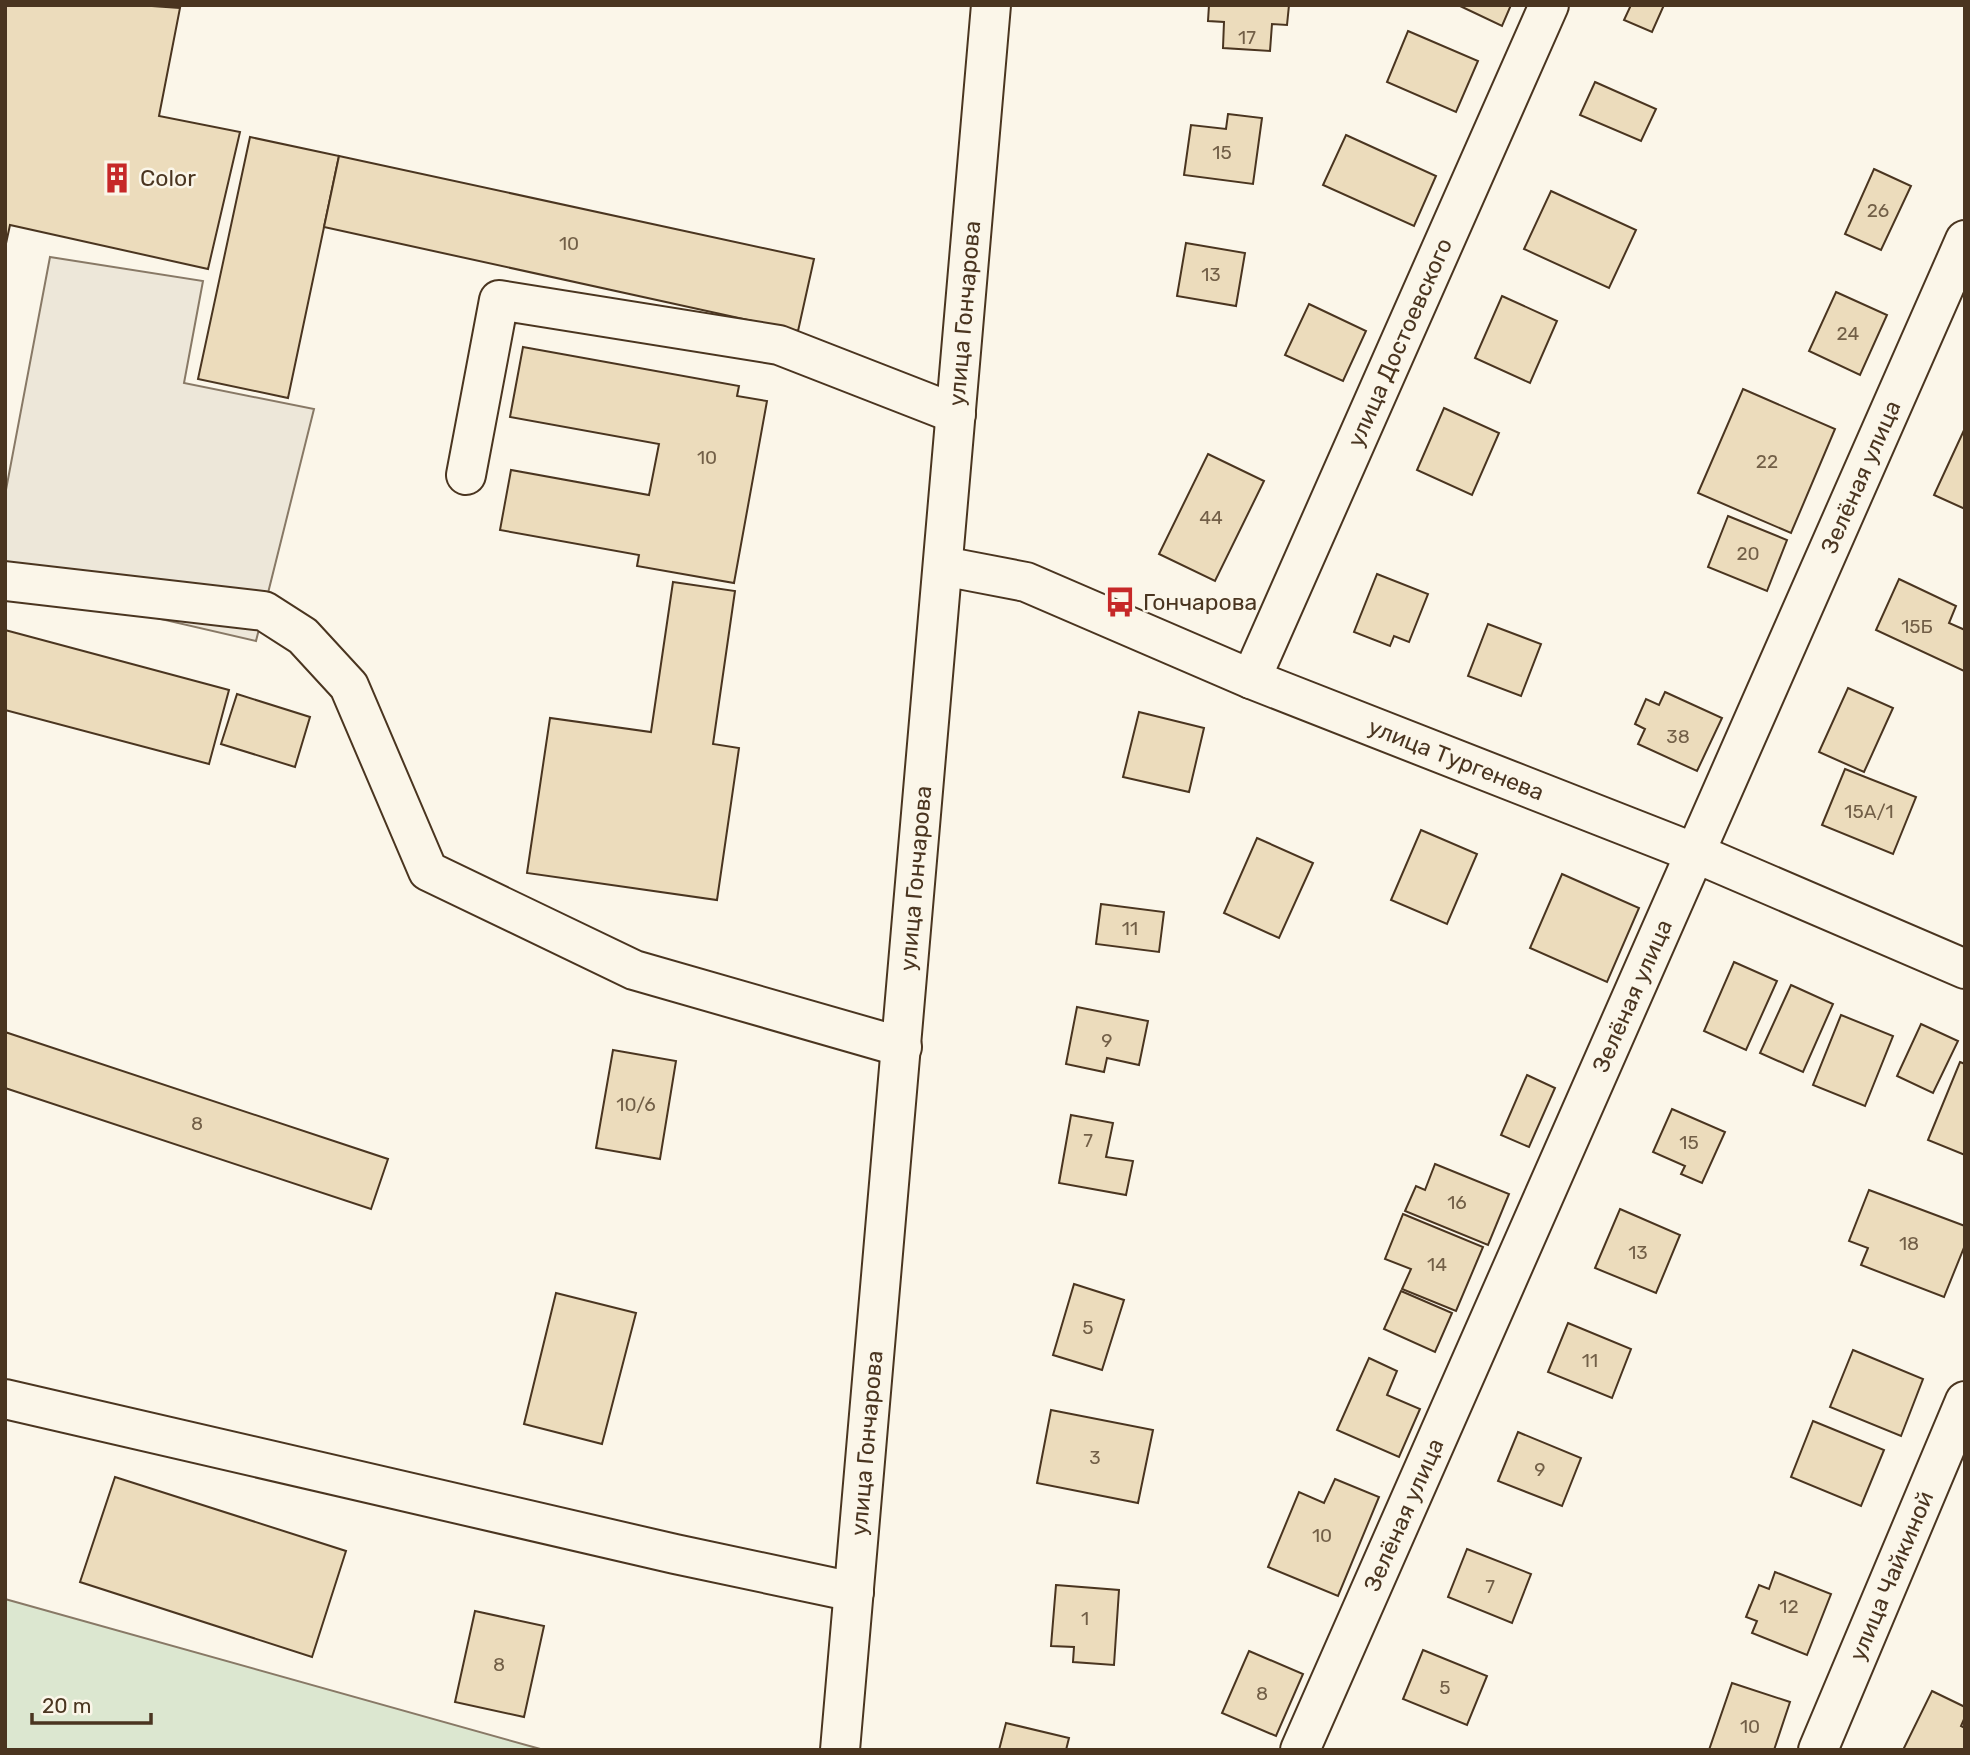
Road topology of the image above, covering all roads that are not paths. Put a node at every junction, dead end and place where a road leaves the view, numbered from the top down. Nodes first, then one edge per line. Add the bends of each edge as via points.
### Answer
1 (991, 5) edge
2 (1549, 5) edge
3 (1965, 240) edge
4 (956, 414) junction
5 (466, 475) dead end
6 (943, 566) junction
7 (5, 582) edge
8 (1251, 679) junction
9 (1695, 853) junction
10 (1965, 969) edge
11 (902, 1047) junction
12 (5, 1399) edge
13 (1965, 1401) edge
14 (854, 1592) junction
15 (840, 1750) edge
16 (1300, 1750) edge
17 (1818, 1750) edge

1 - 4 street, улица Гончарова
2 - 8 street, улица Достоевского
3 - 9 street, Зелёная улица
4 - 5 street via 779,345 499,300
4 - 6 street, улица Гончарова
6 - 8 street, улица Тургенева via 1026,582
6 - 11 street, улица Гончарова
7 - 11 street via 264,611 303,636 349,685 428,871 634,970
8 - 9 street, улица Тургенева
9 - 10 street, улица Тургенева
9 - 16 street, Зелёная улица
11 - 14 street, улица Гончарова
12 - 14 street
13 - 17 street, улица Чайкиной
14 - 15 street, улица Гончарова

